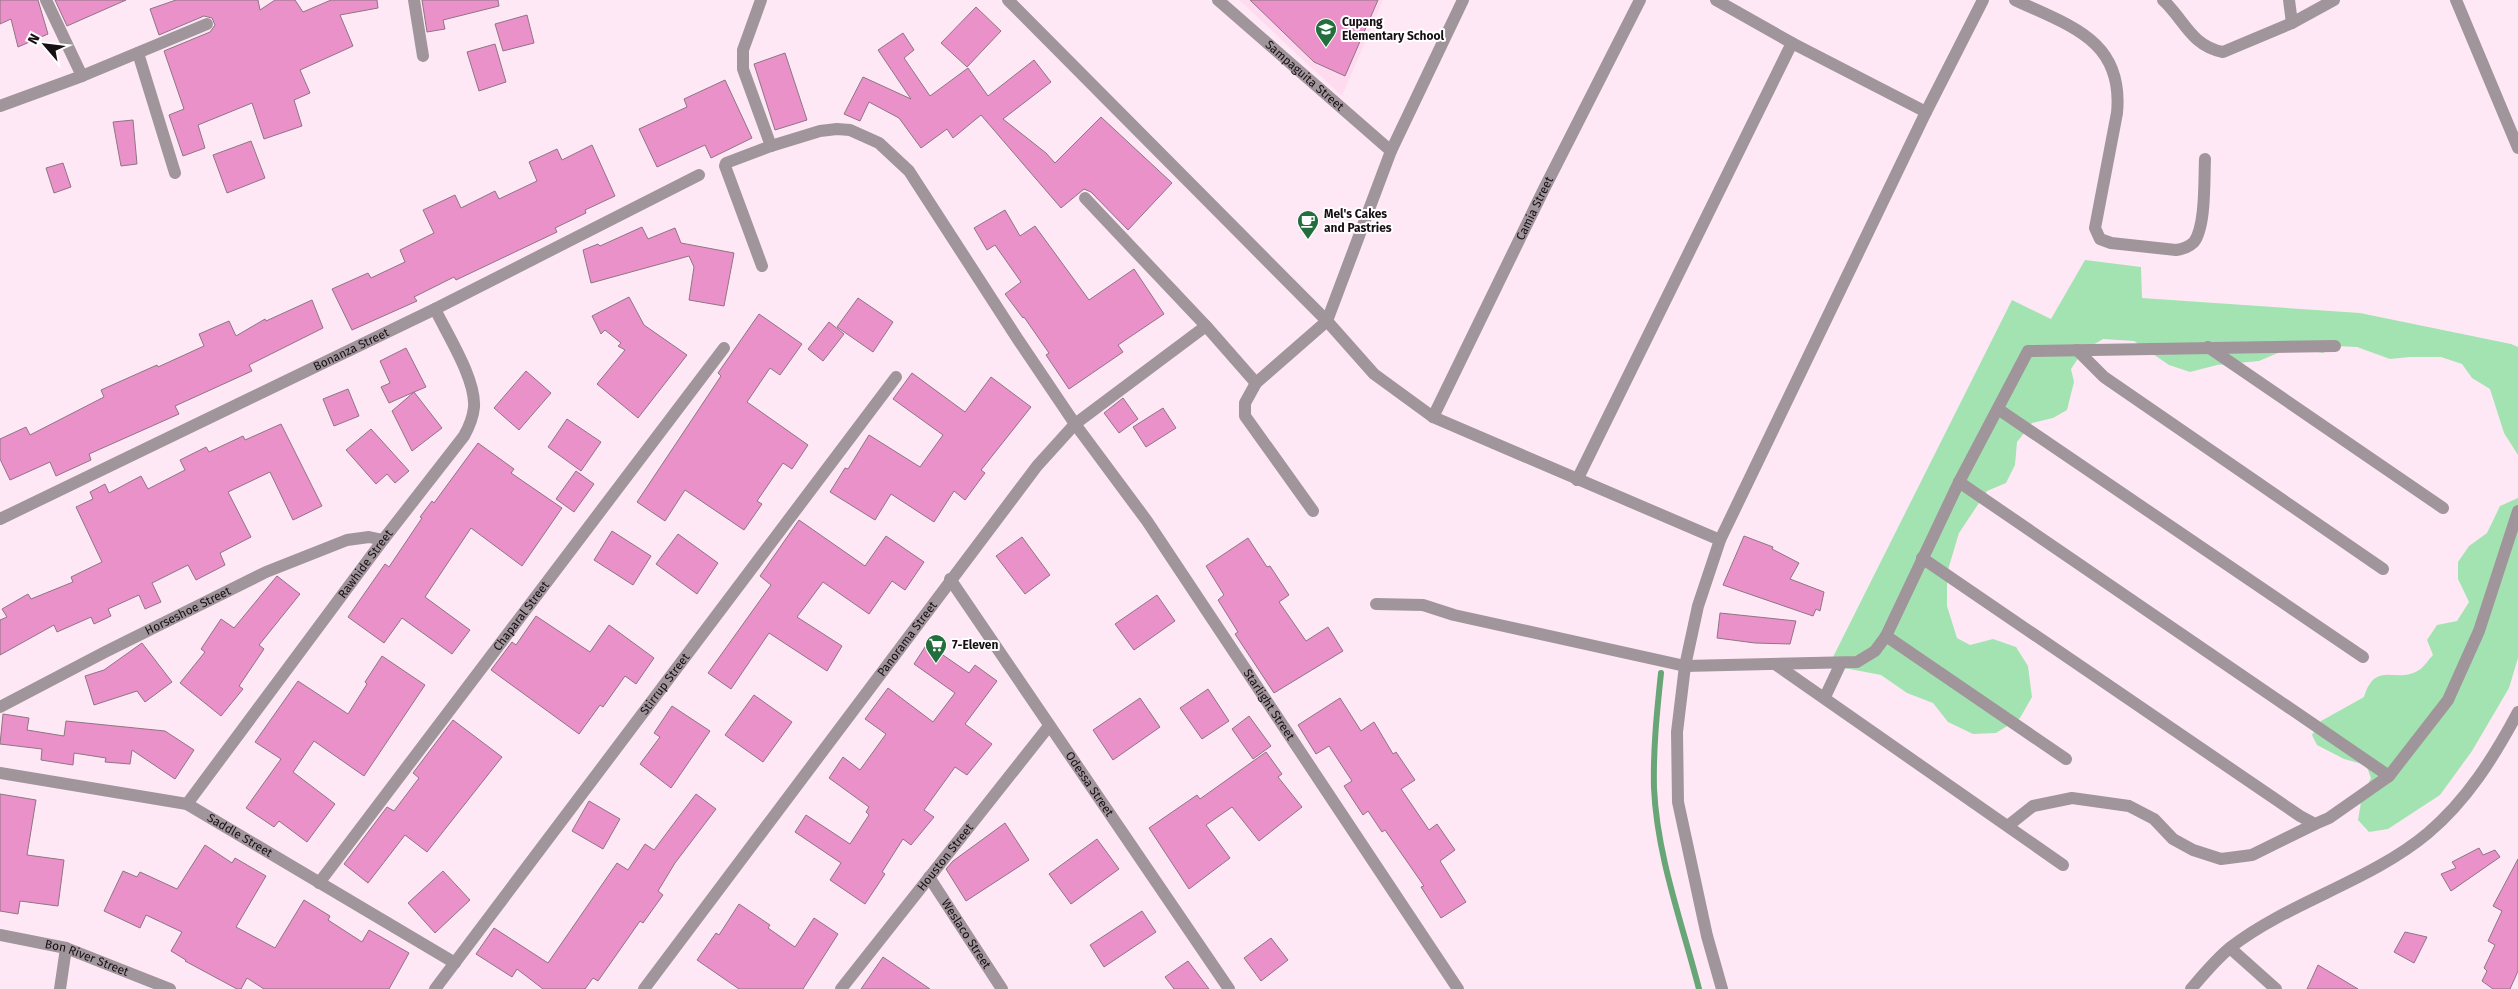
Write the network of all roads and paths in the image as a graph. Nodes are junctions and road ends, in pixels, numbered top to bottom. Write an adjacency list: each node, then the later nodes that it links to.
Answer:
1 (46, 0): 20 (street)
2 (414, 0): 19 (street)
3 (761, 0): 23 (street)
4 (1008, 0): 32 (street)
5 (1218, 0): 25 (street, Sampaguita Street)
6 (1463, 0): 25 (street)
7 (1640, 0): 41 (street, Camia Street)
8 (1716, 0): 17 (street)
9 (1983, 0): 22 (street)
10 (2014, 0): 26 (street)
11 (2163, 0): 15 (street)
12 (2289, 0): 15 (street)
13 (2334, 0): 15 (street)
14 (2456, 0): 24 (street)
15 (2292, 23)
16 (207, 24): 18 (street)
17 (1792, 42): 22 (street); 43 (street)
18 (138, 53): 20 (street); 27 (street)
19 (423, 56)
20 (82, 76): 21 (street)
21 (0, 106)
22 (1926, 112): 50 (street)
23 (770, 146): 30 (street, Starlight Street); 42 (street, Starlight Street)
24 (2518, 148)
25 (1392, 152): 32 (street)
26 (2205, 159)
27 (175, 173)
28 (699, 175): 31 (street, Bonanza Street)
29 (1085, 198): 33 (street)
30 (762, 266)
31 (435, 309): 48 (street, Bonanza Street); 49 (street, Rawhide Street)
32 (1327, 321): 39 (street); 41 (street)
33 (1206, 326): 39 (street); 42 (street, Panorama Street)
34 (2335, 346): 35 (street)
35 (2208, 347): 37 (street); 45 (street)
36 (724, 348): 72 (street, Chaparal Street)
37 (2077, 350): 40 (street); 52 (street)
38 (896, 378): 76 (street, Stirrup Street)
39 (1256, 383): 47 (street)
40 (1998, 408): 44 (street); 56 (street)
41 (1433, 417): 43 (street)
42 (1076, 424): 53 (street, Panorama Street); 84 (street, Starlight Street)
43 (1577, 480): 50 (street)
44 (1959, 482): 51 (street); 66 (street)
45 (2444, 508)
46 (2518, 510): 66 (street)
47 (1313, 511)
48 (0, 519)
49 (383, 540): 61 (street, Horseshoe Street); 67 (street, Rawhide Street)
50 (1720, 540): 59 (street)
51 (1922, 558): 55 (street); 68 (street)
52 (2383, 569)
53 (950, 579): 63 (street, Odessa Street); 80 (street, Panorama Street)
54 (1376, 604): 59 (street)
55 (1886, 636): 57 (street); 64 (street)
56 (2363, 656)
57 (1841, 662): 58 (street); 60 (street)
58 (1775, 664): 59 (street); 60 (street)
59 (1685, 666): 85 (street)
60 (1825, 697): 69 (street)
61 (0, 708)
62 (2518, 712): 75 (street)
63 (1049, 726): 71 (street, Houston Street); 83 (street, Odessa Street)
64 (2066, 758)
65 (0, 773): 67 (street, Saddle Street)
66 (2389, 776): 68 (street)
67 (187, 804): 72 (street, Saddle Street)
68 (2315, 824): 69 (street)
69 (2009, 825): 70 (street)
70 (2064, 865)
71 (929, 878): 81 (street, Houston Street); 82 (street, Weslaco Street)
72 (319, 883): 76 (street, Saddle Street)
73 (0, 936): 74 (street, Bon River Street)
74 (66, 948): 77 (street); 78 (street, Bon River Street)
75 (2230, 948): 86 (street); 87 (street)
76 (455, 963): 79 (street, Stirrup Street)
77 (60, 989)
78 (170, 989)
79 (434, 989)
80 (644, 989)
81 (841, 989)
82 (1002, 989)
83 (1229, 989)
84 (1458, 989)
85 (1722, 989)
86 (2191, 989)
87 (2276, 989)

